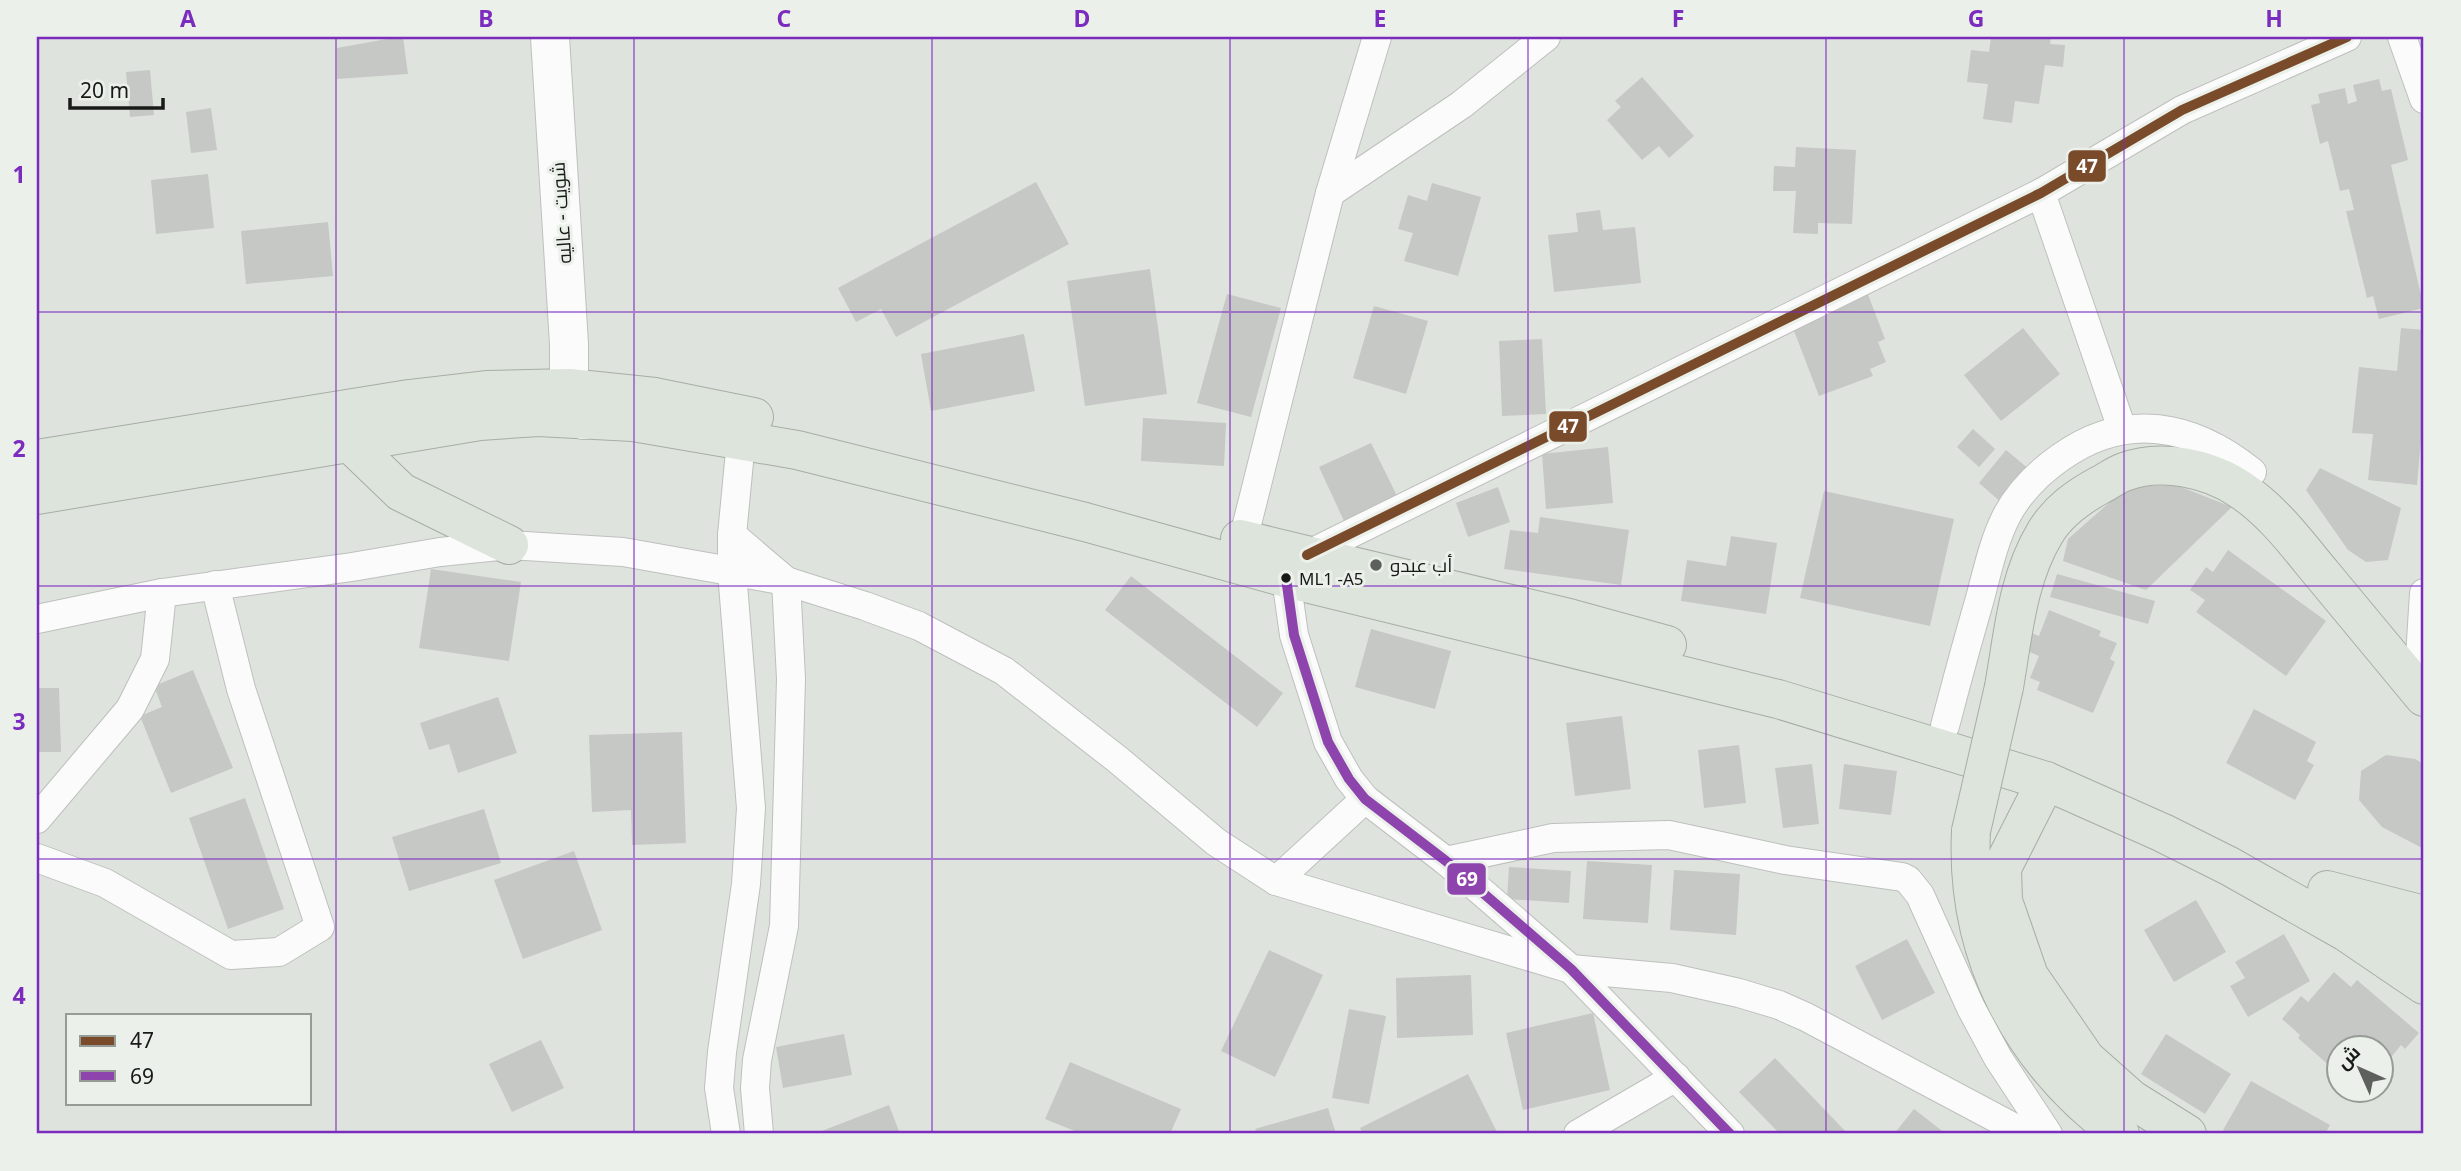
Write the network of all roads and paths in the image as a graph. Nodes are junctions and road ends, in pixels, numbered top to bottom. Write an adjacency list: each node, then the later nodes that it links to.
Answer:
1 (550, 37): 9 (street, شويت - عاليه)
2 (1377, 37): 7 (street)
3 (1546, 37): 7 (street)
4 (2347, 37): 8 (street)
5 (2402, 37): 6 (street)
6 (2424, 99)
7 (1329, 192): 17 (street)
8 (2041, 193): 10 (street); 19 (street)
9 (576, 404): 11 (highway); 12 (highway); 13 (highway); 17 (highway)
10 (2122, 429): 14 (street); 27 (street)
11 (741, 440): 16 (street); 19 (highway)
12 (351, 444): 15 (highway); 18 (highway)
13 (37, 459)
14 (2252, 472)
15 (37, 495)
16 (732, 535): 20 (street); 21 (street)
17 (1243, 540): 19 (highway)
18 (509, 545): 20 (street); 22 (street)
19 (1296, 566): 27 (highway); 28 (highway); 29 (street)
20 (732, 572): 21 (street); 40 (street)
21 (786, 581): 33 (street); 41 (street)
22 (215, 585): 23 (street); 31 (street)
23 (162, 593): 25 (street); 30 (street)
24 (2424, 593): 26 (street)
25 (37, 619)
26 (2421, 693): 46 (highway, bridge)
27 (1945, 726): 34 (highway)
28 (2046, 780): 38 (highway); 47 (highway)
29 (1365, 799): 32 (street); 33 (street)
30 (37, 819)
31 (37, 858)
32 (1447, 861): 37 (street); 45 (street)
33 (1276, 881): 37 (street)
34 (2327, 890): 35 (highway); 36 (highway)
35 (2424, 915)
36 (2424, 951)
37 (1571, 969): 39 (street); 44 (street)
38 (2424, 985)
39 (1676, 1077): 42 (street); 43 (street)
40 (726, 1134)
41 (759, 1134)
42 (1578, 1134)
43 (1730, 1134)
44 (2026, 1134)
45 (2048, 1134)
46 (2120, 1134)
47 (2187, 1134)

